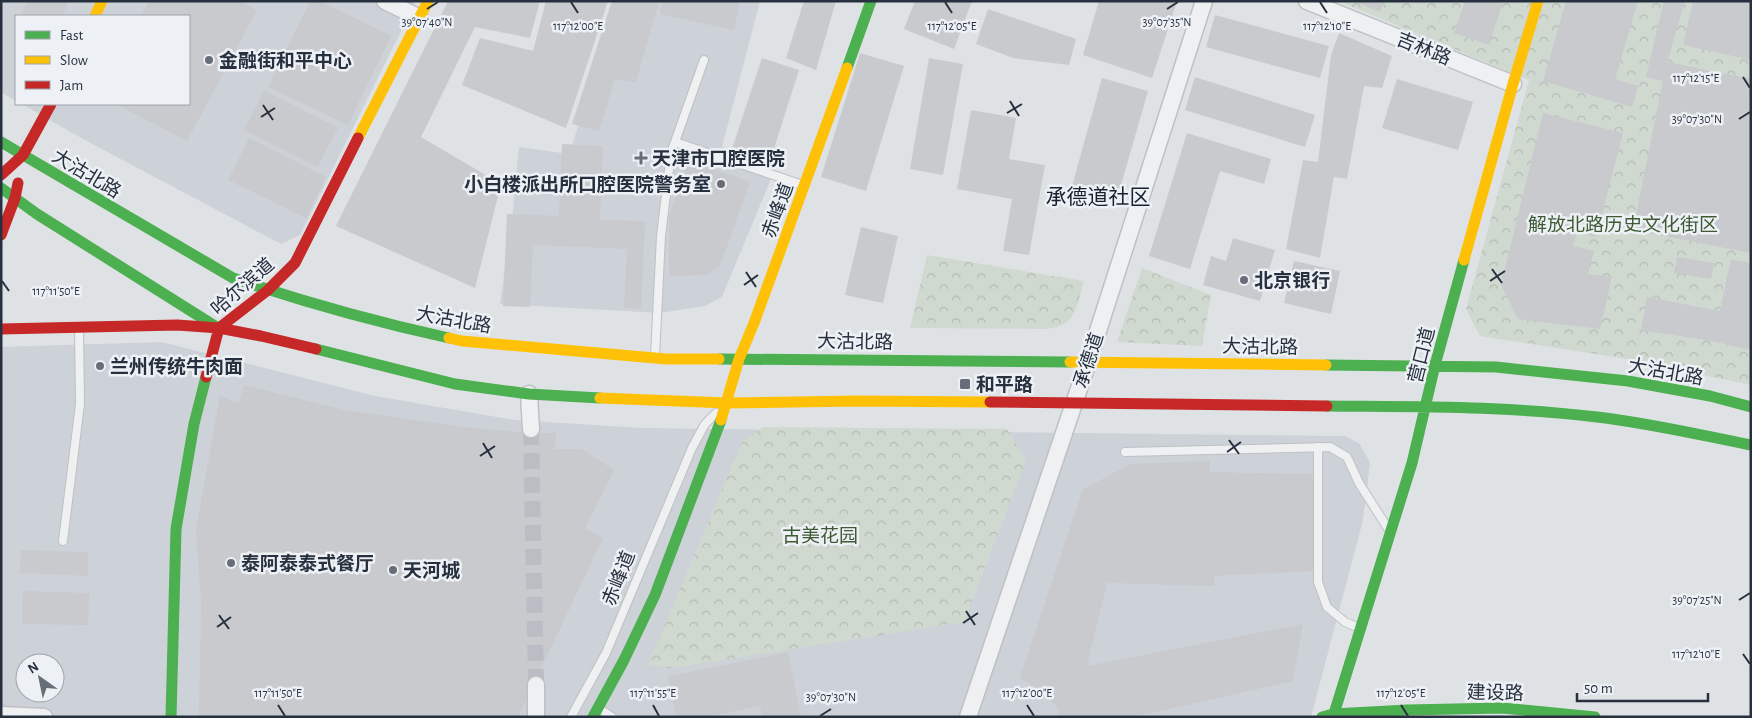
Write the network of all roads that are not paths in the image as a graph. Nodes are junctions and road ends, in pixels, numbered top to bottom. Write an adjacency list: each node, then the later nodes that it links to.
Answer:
1 (102, 1): 9 (main road)
2 (385, 1): 10 (street)
3 (428, 1): 10 (main road, 哈尔滨道)
4 (870, 1): 18 (main road, 赤峰道)
5 (1193, 1): 28 (street, 承德道)
6 (1204, 1): 28 (street, 承德道)
7 (1307, 1): 12 (street, 吉林路)
8 (1538, 1): 12 (main road, 营口道)
9 (95, 15)
10 (420, 18): 22 (main road, 哈尔滨道)
11 (704, 60): 15 (lane)
12 (1513, 84): 29 (main road, 营口道)
13 (50, 105): 16 (main road)
14 (1, 142): 16 (main road, 大沽北路)
15 (675, 142): 18 (lane); 26 (lane)
16 (23, 155): 17 (main road); 20 (main road); 22 (main road, 大沽北路)
17 (1, 175)
18 (805, 186): 27 (main road, 赤峰道)
19 (1, 188): 20 (main road)
20 (16, 198): 21 (main road); 24 (main road)
21 (1, 235)
22 (268, 290): 24 (main road, 哈尔滨道); 26 (main road, 大沽北路)
23 (79, 326): 24 (main road); 25 (main road); 40 (lane)
24 (219, 328): 30 (main road); 48 (main road, 哈尔滨道)
25 (1, 329)
26 (655, 358): 27 (main road, 大沽北路)
27 (739, 359): 28 (main road, 大沽北路); 31 (main road, 赤峰道)
28 (1083, 361): 29 (main road, 大沽北路); 32 (street, 承德道)
29 (1435, 365): 33 (main road, 营口道); 34 (main road, 大沽北路)
30 (529, 394): 31 (main road); 35 (street)
31 (727, 403): 32 (main road); 43 (main road, 赤峰道); 50 (lane, 赤峰道)
32 (1069, 403): 33 (main road); 52 (street, 承德道); 53 (street, 承德道)
33 (1426, 407): 36 (main road); 39 (main road, 营口道)
34 (1751, 407)
35 (531, 430)
36 (1751, 445)
37 (1318, 447): 38 (lane); 39 (lane); 41 (lane)
38 (1125, 452)
39 (1390, 533): 41 (main road, 营口道)
40 (62, 541)
41 (1360, 629): 46 (main road, 营口道)
42 (536, 685): 49 (street)
43 (595, 712): 51 (lane)
44 (1491, 712): 46 (main road, 建设路); 54 (main road, 建设路)
45 (1, 716): 47 (street)
46 (1329, 716)
47 (44, 717)
48 (171, 717)
49 (536, 717)
50 (571, 717)
51 (612, 717)
52 (960, 717)
53 (968, 717)
54 (1595, 717)

